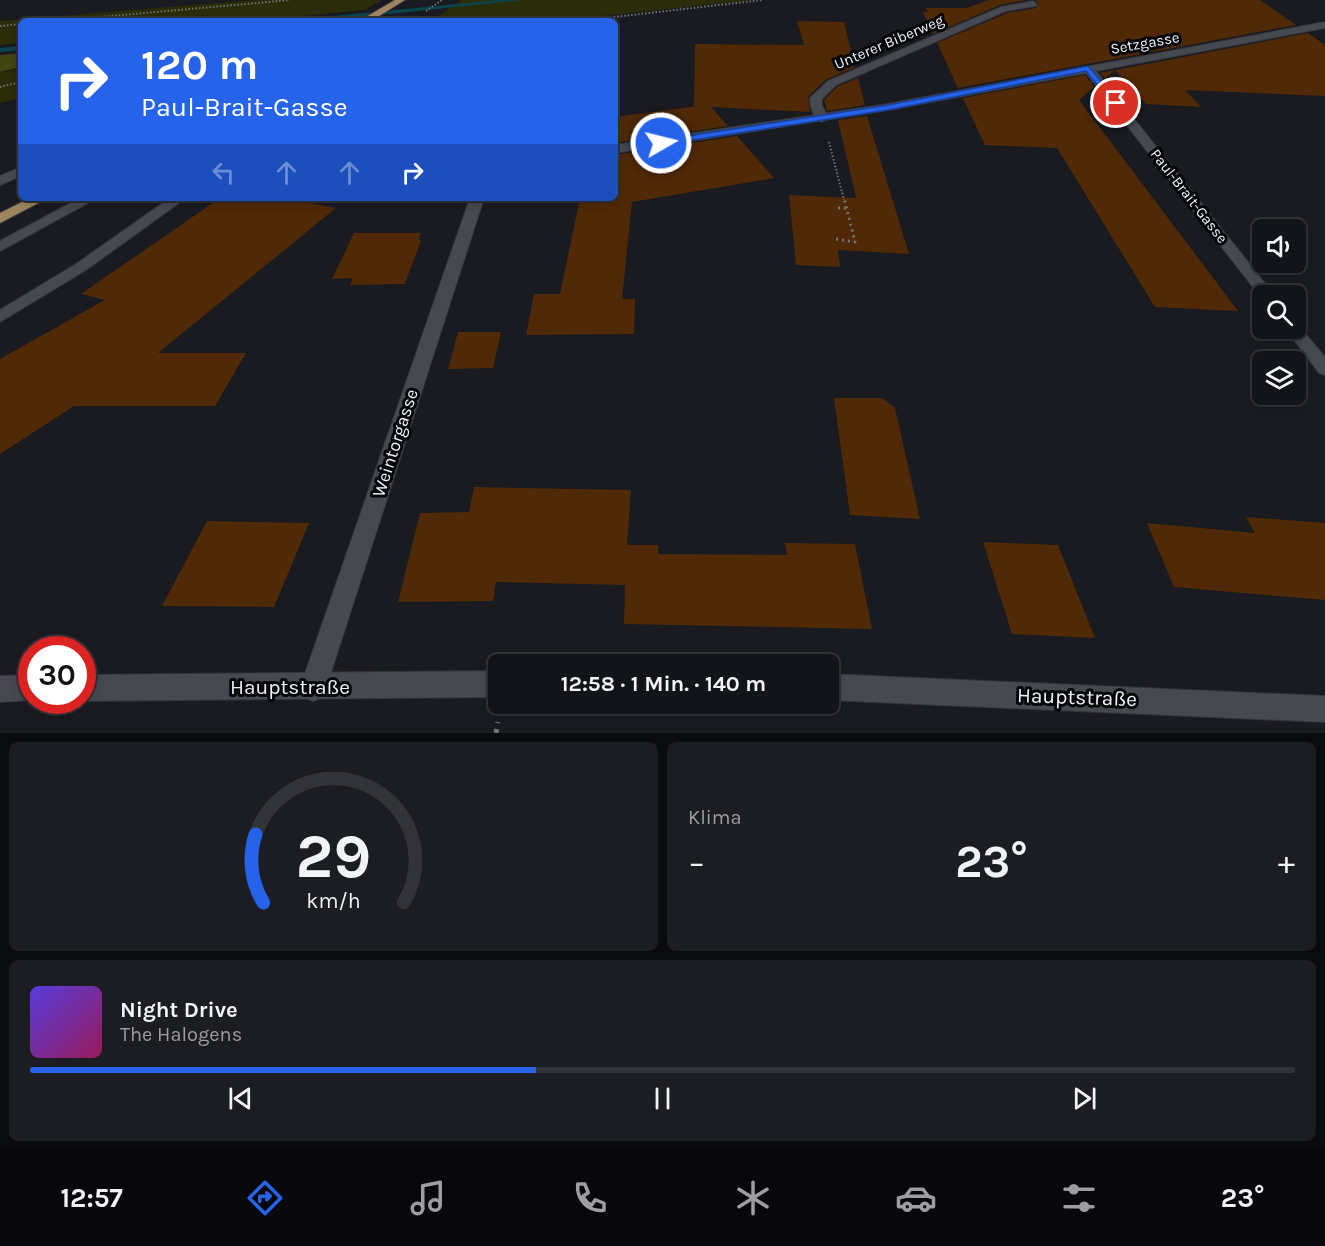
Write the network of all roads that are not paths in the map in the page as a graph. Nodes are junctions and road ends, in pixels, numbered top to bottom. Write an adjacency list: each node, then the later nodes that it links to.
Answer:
1 (400, 0): 3 (main road)
2 (1033, 4): 6 (street, Unterer Biberweg)
3 (369, 18)
4 (1325, 25): 5 (street, Setzgasse)
5 (1088, 68): 6 (street, Setzgasse); 16 (street, Paul-Brait-Gasse)
6 (822, 118): 7 (street, Setzgasse)
7 (618, 149)
8 (18, 172): 9 (street)
9 (0, 181)
10 (35, 201): 14 (main road)
11 (84, 201): 15 (street)
12 (174, 201): 17 (street)
13 (476, 201): 25 (street, Weintorgasse)
14 (0, 219)
15 (0, 247)
16 (1258, 285)
17 (0, 317)
18 (1302, 339): 19 (street)
19 (1325, 369)
20 (488, 684): 25 (street, Hauptstraße)
21 (839, 687): 26 (street, Hauptstraße)
22 (0, 688): 23 (street)
23 (18, 688)
24 (96, 688): 25 (street, Hauptstraße)
25 (313, 688)
26 (1325, 710)

